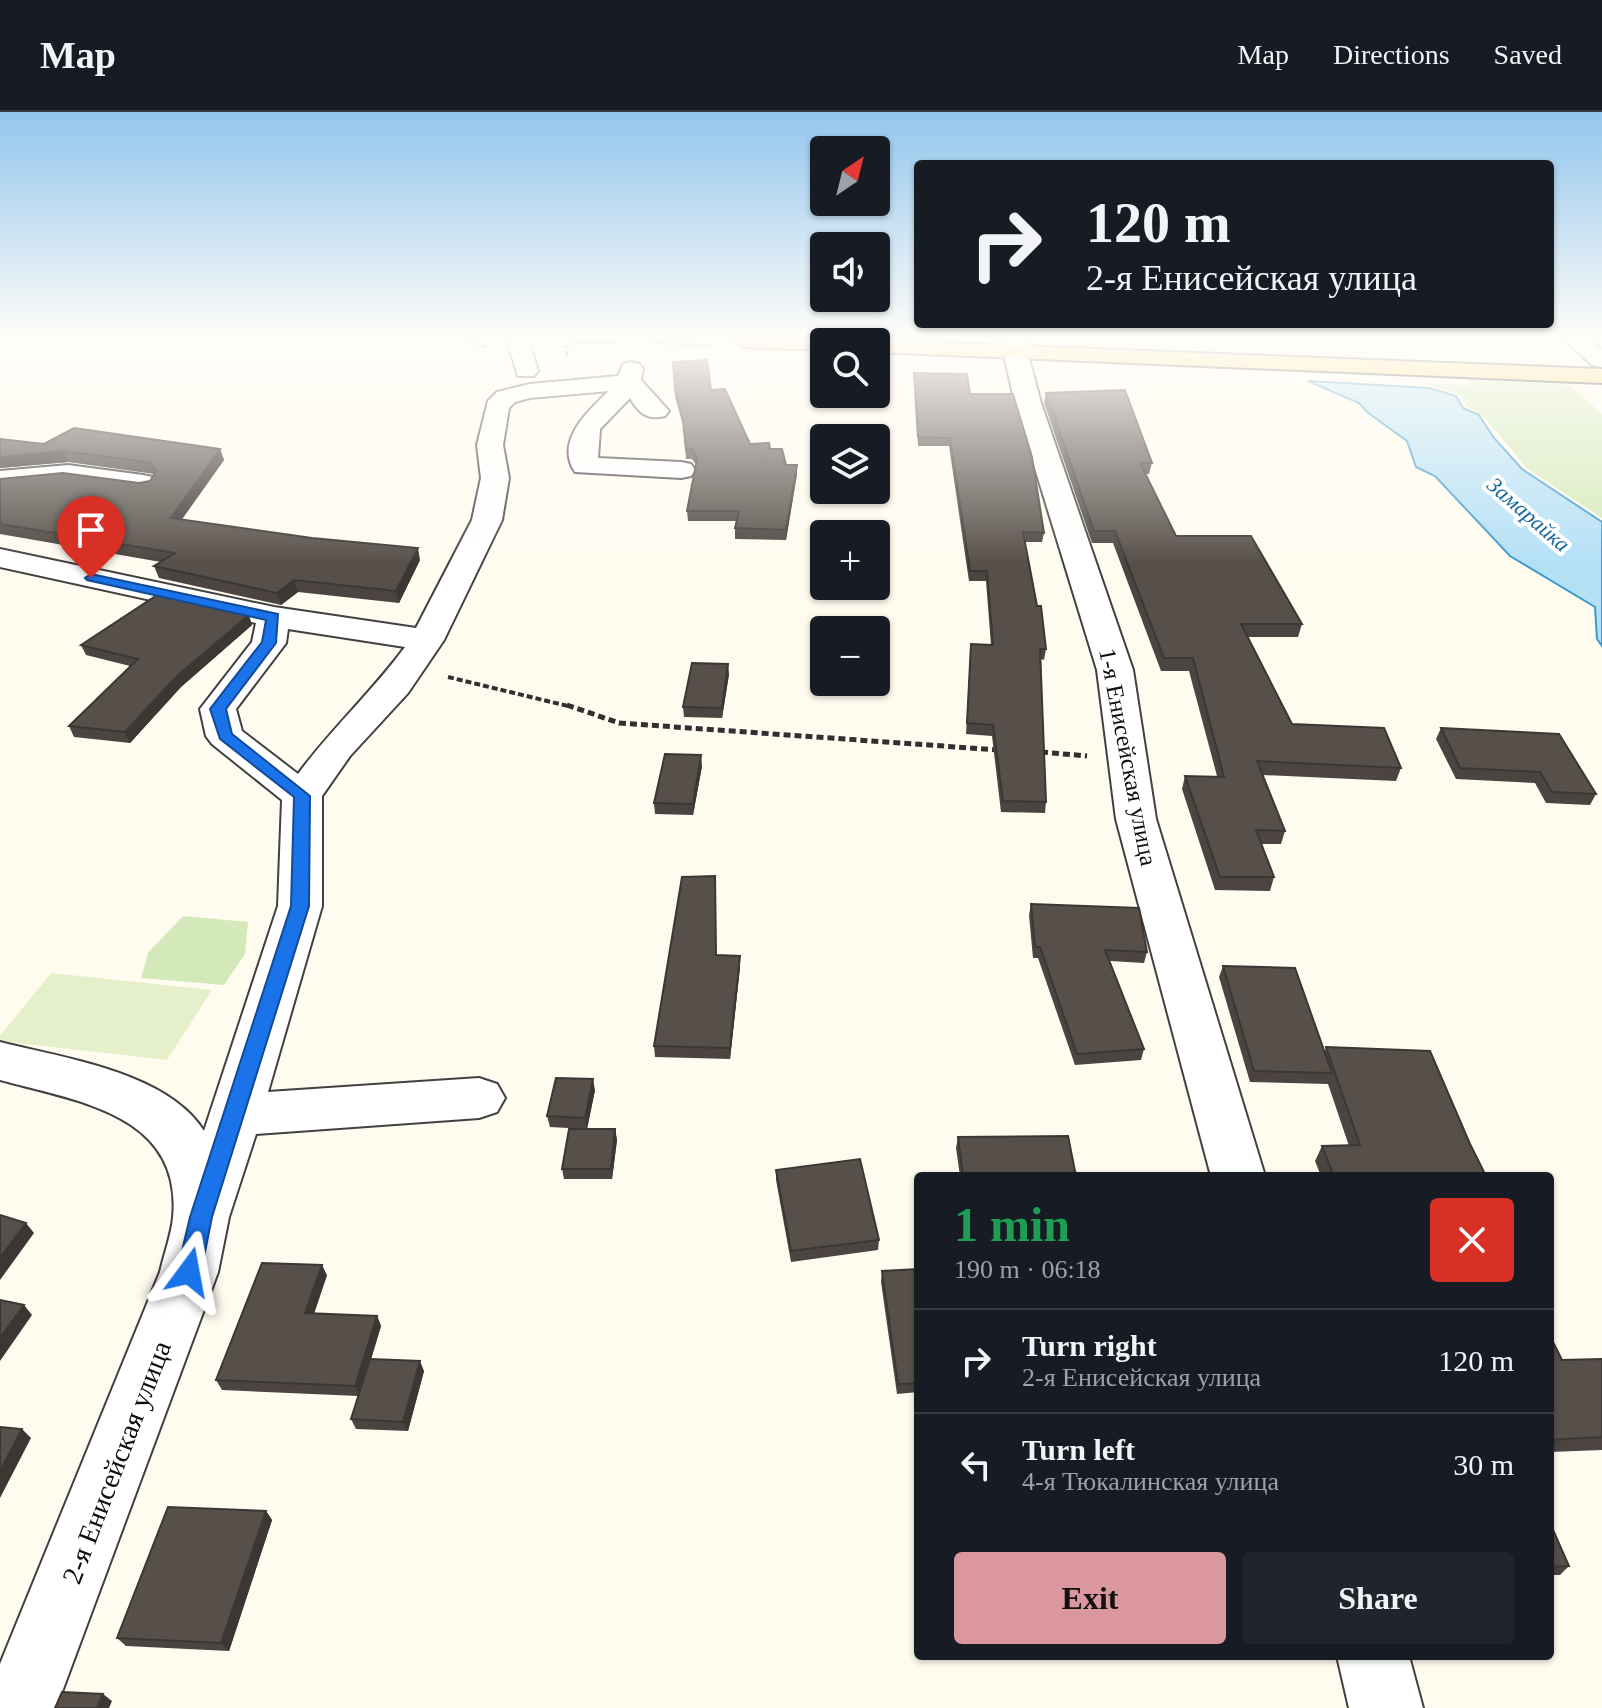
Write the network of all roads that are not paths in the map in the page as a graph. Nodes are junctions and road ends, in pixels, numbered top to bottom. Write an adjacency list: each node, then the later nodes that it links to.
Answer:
1 (495, 414): 9 (street)
2 (599, 414): 4 (street)
3 (1032, 414): 14 (street, 1-я Енисейская улица)
4 (681, 470)
5 (0, 479): 6 (street)
6 (143, 483)
7 (0, 558): 8 (street)
8 (274, 617): 9 (street); 10 (street)
9 (420, 650): 10 (street)
10 (302, 796): 13 (street, 2-я Енисейская улица)
11 (0, 1061): 15 (street)
12 (479, 1098): 13 (street)
13 (236, 1115): 15 (street, 2-я Енисейская улица)
14 (1237, 1172)
15 (201, 1217): 17 (street, 2-я Енисейская улица)
16 (1374, 1660): 18 (street)
17 (19, 1708)
18 (1386, 1708)

